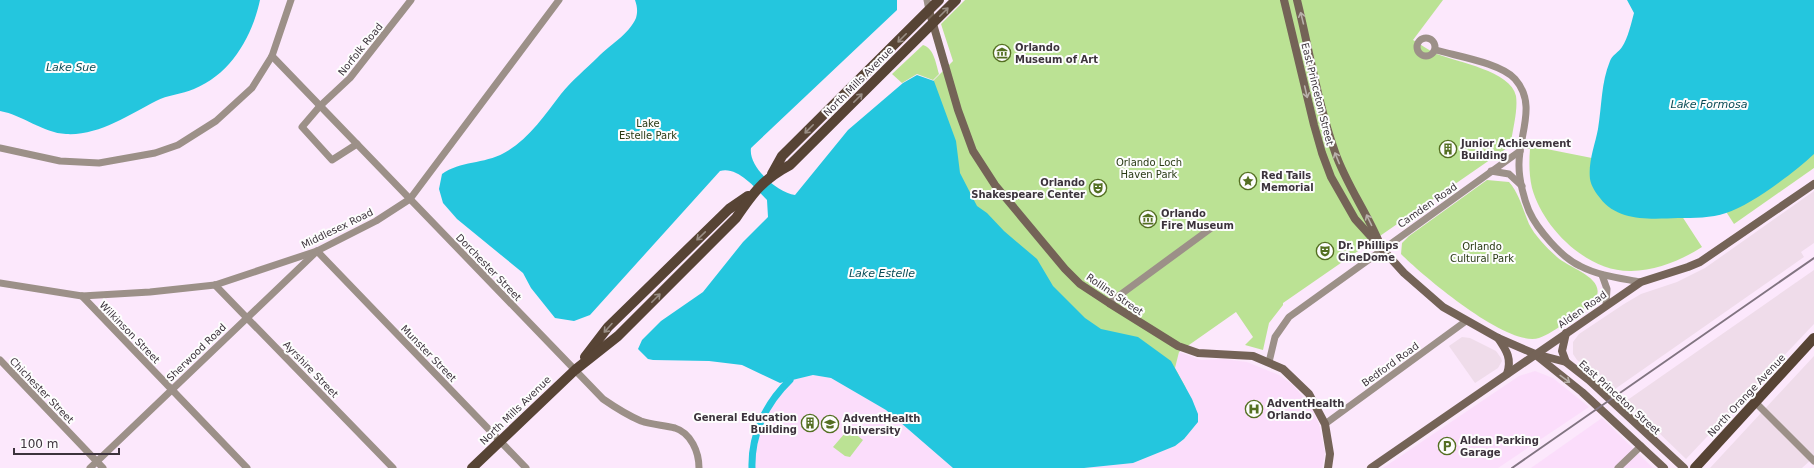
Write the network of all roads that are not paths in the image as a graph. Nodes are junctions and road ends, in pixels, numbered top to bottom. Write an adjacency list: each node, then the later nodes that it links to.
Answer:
1 (291, 0): 12 (street)
2 (411, 0): 16 (street, Norfolk Road)
3 (559, 0): 24 (street, Middlesex Road)
4 (939, 0): 8 (main road, North Mills Avenue)
5 (956, 0): 9 (main road, North Mills Avenue, one-way to 5)
6 (1284, 0): 13 (street, East Princeton Street)
7 (1297, 0): 11 (street, East Princeton Street, one-way to 7)
8 (928, 5): 9 (street, Rollins Street); 21 (main road, North Mills Avenue, one-way to 21)
9 (933, 24): 21 (main road, North Mills Avenue, one-way to 9); 33 (street, Rollins Street)
10 (1436, 50): 19 (street)
11 (1310, 54): 13 (street); 14 (street, East Princeton Street)
12 (272, 56): 16 (street, Dorchester Street); 18 (street)
13 (1298, 57): 15 (street, East Princeton Street)
14 (1313, 67): 15 (street); 26 (street, East Princeton Street, one-way to 14)
15 (1301, 70): 26 (street, East Princeton Street, one-way to 26)
16 (320, 106): 17 (street, Dorchester Street); 17 (street, Norfolk Road)
17 (358, 144): 24 (street, Dorchester Street)
18 (0, 148)
19 (1520, 151): 20 (street, Camden Road); 23 (street)
20 (1491, 171): 23 (street); 26 (street, Camden Road)
21 (772, 174): 44 (main road, North Mills Avenue)
22 (1814, 184): 29 (street, Alden Road)
23 (1522, 187): 28 (street)
24 (410, 198): 27 (street, Middlesex Road); 44 (street, Dorchester Street)
25 (1214, 226): 33 (street)
26 (1382, 248): 36 (street, East Princeton Street); 42 (street, Camden Road)
27 (317, 251): 31 (street, Middlesex Road); 35 (street, Sherwood Road); 49 (street, Munster Street)
28 (1602, 275): 29 (street); 34 (street)
29 (1641, 282): 34 (street, Alden Road)
30 (0, 283): 32 (street, Middlesex Road)
31 (215, 285): 32 (street, Middlesex Road); 35 (street, Ayrshire Street)
32 (82, 296): 46 (street, Wilkinson Street)
33 (1109, 303): 42 (street, Rollins Street)
34 (1606, 304): 37 (street, Alden Road)
35 (247, 317): 46 (street, Sherwood Road); 56 (street, Ayrshire Street)
36 (1466, 321): 38 (street, East Princeton Street); 48 (street, Bedford Road)
37 (1566, 333): 40 (street, Alden Road); 43 (street)
38 (1498, 338): 40 (street, East Princeton Street); 45 (street)
39 (1814, 338): 47 (main road, North Orange Avenue)
40 (1535, 354): 43 (street, East Princeton Street); 45 (street, Alden Road); 50 (street, East Princeton Street, one-way to 50)
41 (0, 360): 51 (street, Chichester Street)
42 (1270, 362): 48 (street, Rollins Street)
43 (1566, 362): 64 (street, East Princeton Street)
44 (575, 370): 49 (main road, North Mills Avenue); 59 (street, Dorchester Street)
45 (1507, 374): 61 (street, Alden Road)
46 (172, 389): 51 (street, Sherwood Road); 55 (street, Wilkinson Street)
47 (1755, 402): 52 (street); 65 (main road, North Orange Avenue)
48 (1325, 424): 60 (street, Rollins Street)
49 (500, 441): 57 (main road, North Mills Avenue); 58 (street, Munster Street)
50 (1641, 446): 62 (street); 63 (street, East Princeton Street)
51 (97, 461): 53 (street, Sherwood Road); 54 (street, Chichester Street)
52 (1814, 461)
53 (90, 468)
54 (103, 468)
55 (247, 468)
56 (393, 468)
57 (472, 468)
58 (526, 468)
59 (699, 468)
60 (1328, 468)
61 (1371, 468)
62 (1618, 468)
63 (1664, 468)
64 (1684, 468)
65 (1695, 468)

